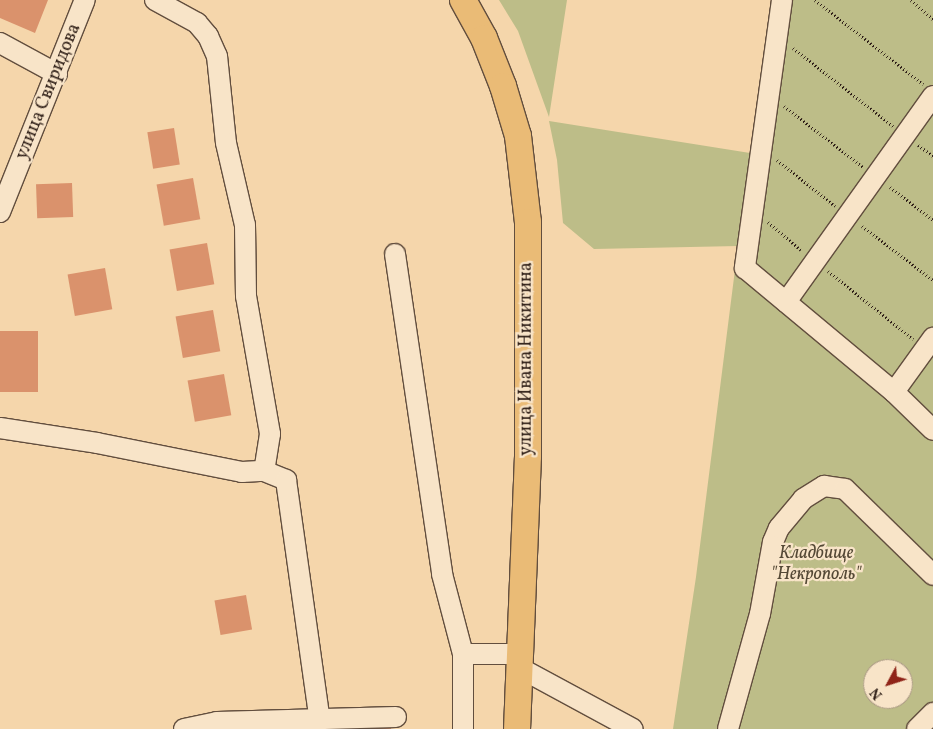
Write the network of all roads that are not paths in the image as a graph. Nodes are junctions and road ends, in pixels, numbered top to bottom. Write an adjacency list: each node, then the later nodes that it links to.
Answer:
1 (85, 0): 6 (street, улица Свиридова)
2 (155, 0): 15 (street)
3 (463, 0): 18 (main road, улица Ивана Никитина)
4 (782, 0): 10 (street)
5 (0, 43): 6 (street)
6 (57, 74): 8 (street, улица Свиридова)
7 (929, 91): 10 (street)
8 (0, 212)
9 (395, 254): 17 (street)
10 (786, 302): 12 (street)
11 (929, 344): 12 (street)
12 (894, 392): 14 (street)
13 (0, 428): 15 (street)
14 (933, 430)
15 (264, 471): 21 (street)
16 (933, 575): 26 (street)
17 (463, 654): 18 (street); 23 (street)
18 (520, 661): 24 (main road, улица Ивана Никитина); 25 (street)
19 (933, 713): 27 (street)
20 (396, 717): 21 (street)
21 (320, 721): 22 (street)
22 (184, 729)
23 (463, 729)
24 (518, 729)
25 (633, 729)
26 (728, 729)
27 (917, 729)

